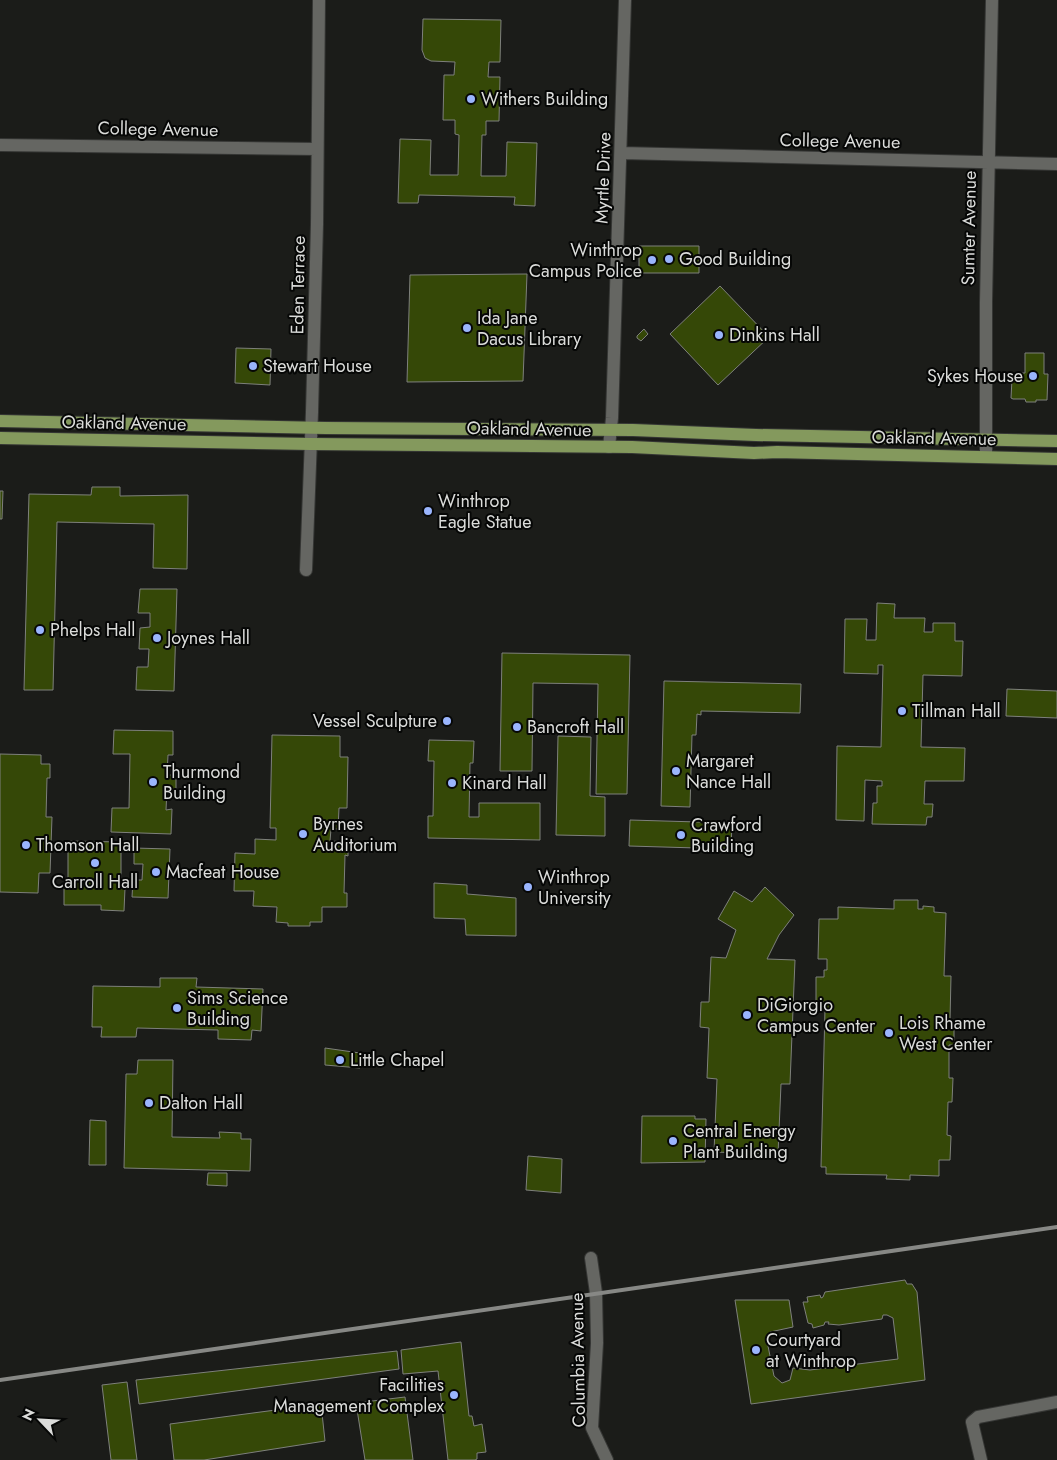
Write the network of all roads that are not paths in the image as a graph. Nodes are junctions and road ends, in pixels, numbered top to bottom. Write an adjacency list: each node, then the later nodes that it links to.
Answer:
1 (319, 0): 5 (street, Eden Terrace)
2 (626, 0): 6 (street, Myrtle Drive)
3 (992, 0): 7 (street, Sumter Avenue)
4 (0, 145): 5 (street, College Avenue)
5 (317, 149): 10 (street, Eden Terrace)
6 (622, 153): 7 (street, College Avenue); 11 (street, Myrtle Drive)
7 (988, 162): 8 (street, College Avenue); 13 (street, Sumter Avenue)
8 (1057, 164)
9 (0, 421): 10 (main road, Oakland Avenue)
10 (312, 427): 11 (main road, Oakland Avenue); 15 (street, Eden Terrace)
11 (611, 431): 13 (main road, Oakland Avenue); 16 (street, Myrtle Drive)
12 (0, 438): 15 (main road, Oakland Avenue)
13 (987, 439): 14 (main road, Oakland Avenue); 17 (street, Sumter Avenue)
14 (1053, 441): 18 (main road)
15 (311, 444): 16 (main road, Oakland Avenue); 19 (street, Eden Terrace)
16 (609, 447): 17 (main road, Oakland Avenue)
17 (986, 457): 18 (main road, Oakland Avenue)
18 (1052, 459)
19 (306, 570)
20 (591, 1258): 22 (street, Columbia Avenue)
21 (1057, 1402): 23 (street)
22 (607, 1460)
23 (981, 1460)

